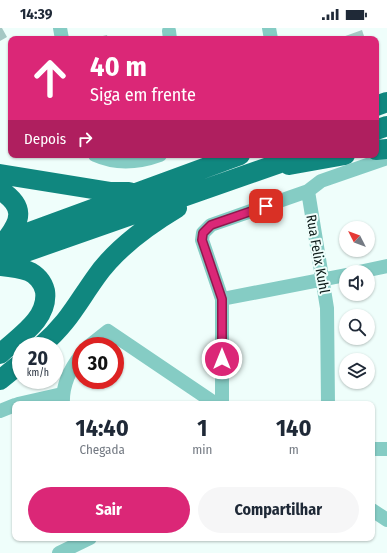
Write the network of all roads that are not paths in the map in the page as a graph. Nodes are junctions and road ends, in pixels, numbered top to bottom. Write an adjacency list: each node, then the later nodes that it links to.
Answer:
1 (102, 158): 2 (street)
2 (150, 158)
3 (232, 158): 12 (highway)
4 (294, 158): 7 (highway)
5 (327, 158): 7 (highway)
6 (387, 158): 11 (street)
7 (263, 169): 9 (highway)
8 (0, 174): 12 (highway)
9 (214, 186): 14 (highway); 21 (highway)
10 (0, 190): 13 (highway)
11 (308, 191): 19 (street, Rua Felix Kuhl); 20 (street)
12 (139, 192): 13 (highway)
13 (3, 242)
14 (0, 261)
15 (0, 266): 25 (highway)
16 (387, 266): 17 (street)
17 (375, 269)
18 (339, 276): 19 (street)
19 (323, 279): 20 (street); 33 (street, Rua Felix Kuhl)
20 (222, 299): 32 (street)
21 (52, 337)
22 (100, 337): 23 (street)
23 (117, 337)
24 (124, 342): 31 (street)
25 (0, 354)
26 (72, 368): 29 (street)
27 (12, 370): 28 (highway)
28 (0, 380)
29 (63, 399): 30 (street)
30 (45, 401)
31 (212, 401)
32 (222, 401)
33 (328, 401)
34 (12, 406): 35 (street)
35 (0, 411)
36 (375, 449): 37 (street)
37 (387, 449)
38 (375, 512): 39 (street)
39 (387, 520)
40 (80, 541): 41 (street)
41 (59, 553)

